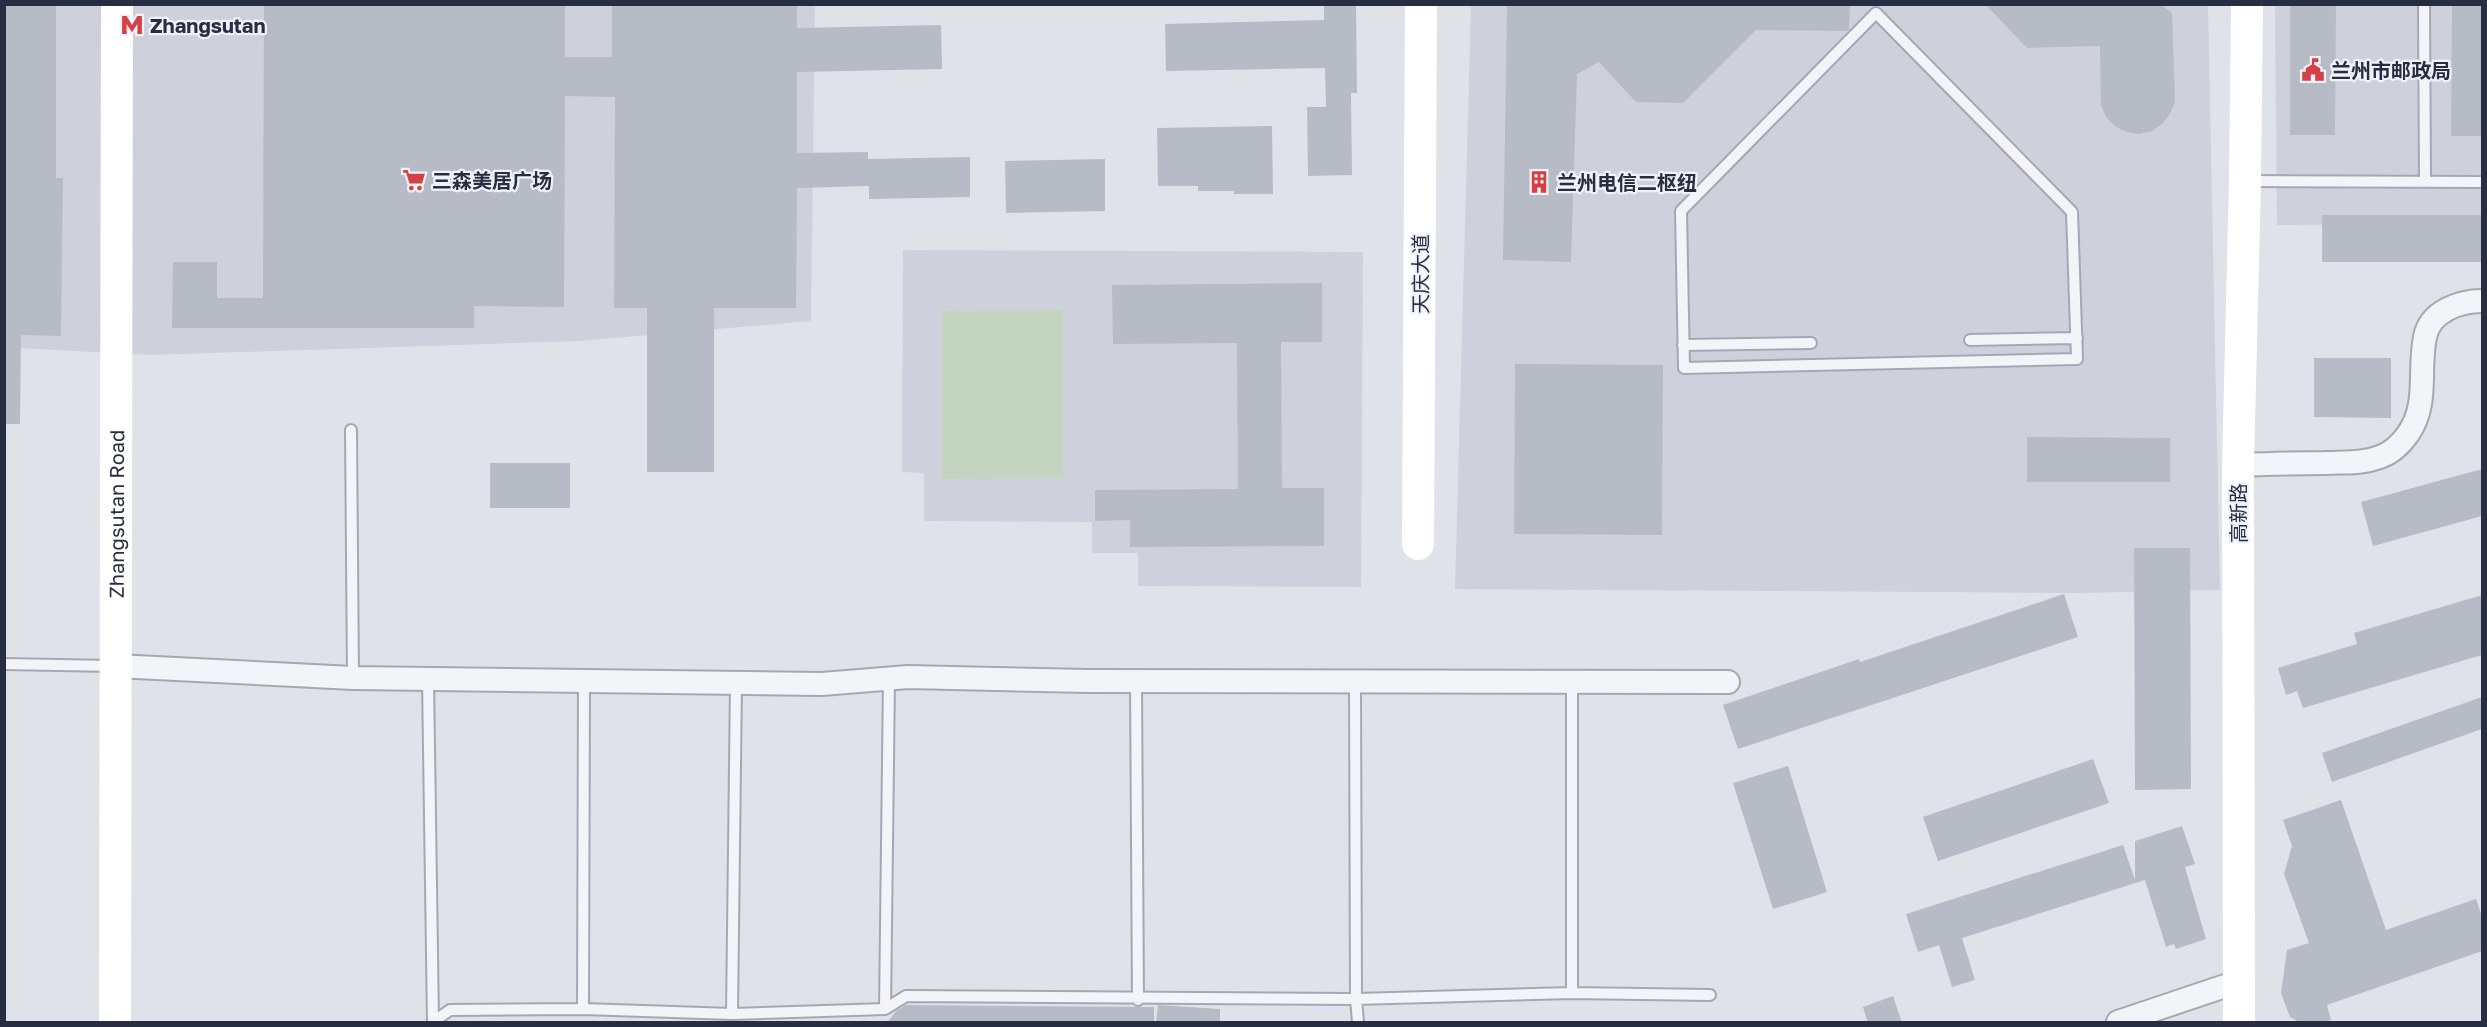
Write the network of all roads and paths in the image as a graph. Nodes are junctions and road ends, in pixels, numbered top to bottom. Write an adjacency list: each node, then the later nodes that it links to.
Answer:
1 (117, 4): 18 (street, Zhangsutan Road)
2 (1422, 4): 16 (street, 天庆大道)
3 (2247, 4): 6 (street, 高新路)
4 (2424, 4): 7 (lane)
5 (1876, 9): 10 (lane); 13 (lane)
6 (2245, 180): 7 (lane); 15 (street, 高新路)
7 (2425, 182): 8 (lane)
8 (2482, 182)
9 (2482, 301): 15 (street)
10 (2077, 338): 11 (lane); 13 (lane)
11 (1970, 340)
12 (1811, 343): 13 (lane)
13 (1683, 345)
14 (351, 429): 19 (lane)
15 (2238, 465): 28 (street, 高新路)
16 (1418, 544)
17 (4, 664): 18 (lane)
18 (116, 666): 19 (street); 37 (street, Zhangsutan Road)
19 (354, 678): 20 (street)
20 (428, 679): 22 (street); 36 (lane)
21 (888, 679): 23 (street); 27 (street); 34 (lane)
22 (584, 681): 27 (street); 33 (lane)
23 (1136, 681): 24 (street); 32 (lane)
24 (1355, 681): 25 (street); 31 (lane)
25 (1572, 682): 26 (street); 29 (lane)
26 (1728, 682)
27 (736, 683): 35 (lane)
28 (2240, 981): 39 (street); 40 (street, 高新路)
29 (1572, 993): 30 (lane); 31 (lane)
30 (1710, 995)
31 (1356, 999): 32 (lane); 38 (lane)
32 (1138, 1000): 34 (lane)
33 (583, 1009): 35 (lane); 36 (lane)
34 (885, 1009): 35 (lane)
35 (732, 1014)
36 (433, 1022)
37 (115, 1023)
38 (1358, 1023)
39 (2118, 1023)
40 (2239, 1023)

